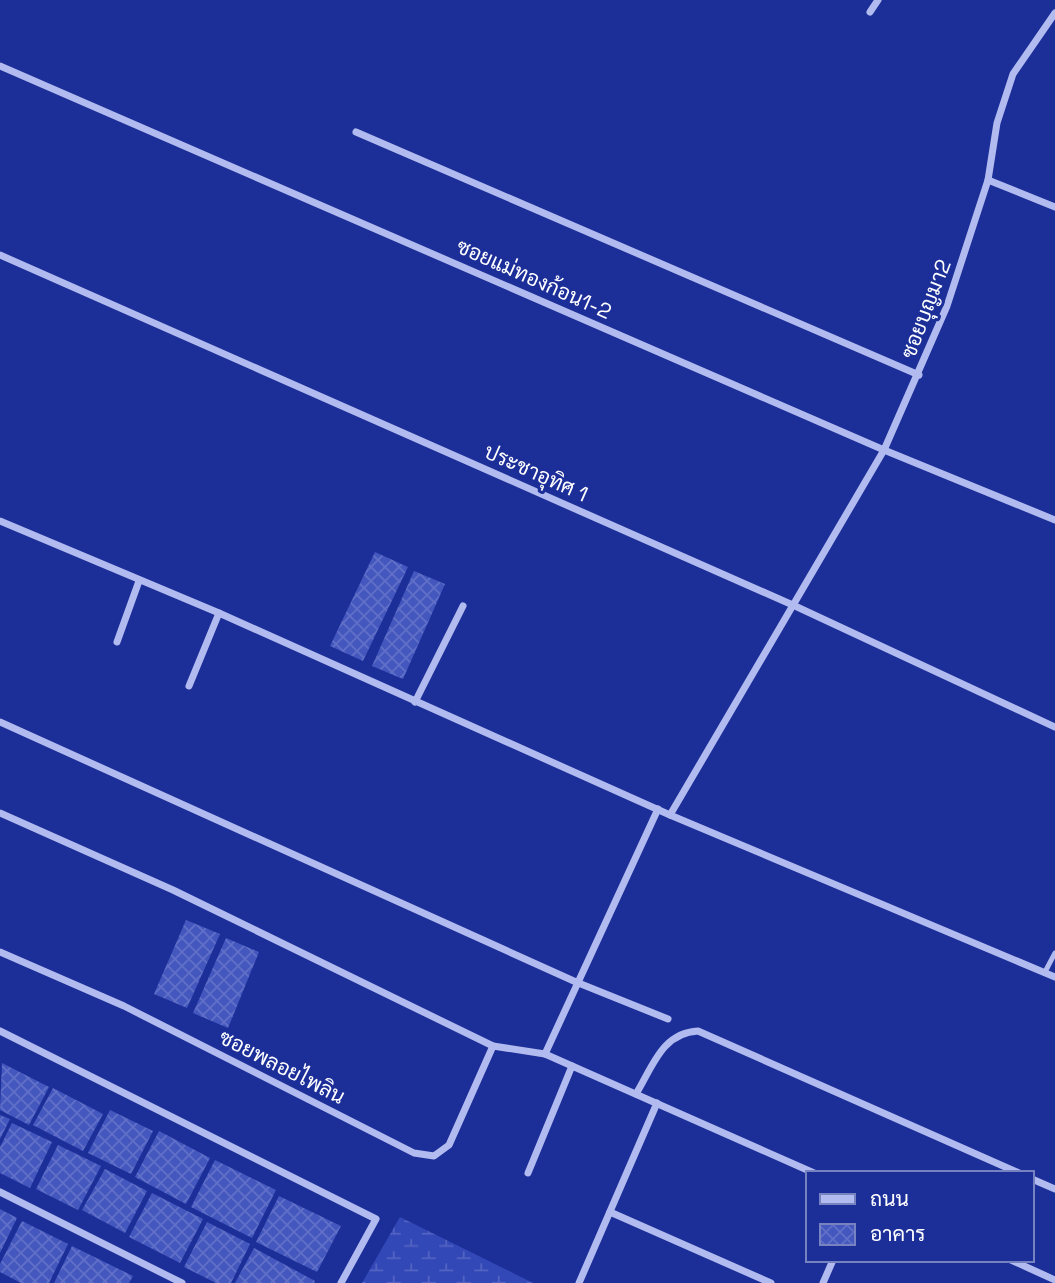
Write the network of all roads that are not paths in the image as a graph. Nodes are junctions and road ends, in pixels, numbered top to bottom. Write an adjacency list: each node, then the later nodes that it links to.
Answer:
1 (878, 0): 2 (street)
2 (870, 12)
3 (1055, 13): 6 (street, ซอยบุญมา2)
4 (0, 66): 10 (street, ซอยแม่ทองก้อน1-2)
5 (356, 132): 9 (street)
6 (988, 180): 7 (street); 9 (street, ซอยบุญมา2)
7 (1055, 207)
8 (0, 255): 15 (street, ประชาอุทิศ 1)
9 (919, 375): 10 (street, ซอยบุญมา2)
10 (884, 450): 11 (street, ซอยแม่ทองก้อน1-2); 15 (street, ซอยบุญมา2)
11 (1055, 520)
12 (0, 521): 13 (street)
13 (139, 581): 16 (street); 17 (street)
14 (463, 606): 19 (street)
15 (795, 606): 21 (street, ประชาอุทิศ 1); 24 (street, ซอยบุญมา2)
16 (219, 612): 18 (street); 19 (street)
17 (117, 642)
18 (189, 686)
19 (415, 702): 22 (street)
20 (0, 722): 29 (street)
21 (1055, 727)
22 (658, 809): 24 (street); 29 (street)
23 (0, 813): 32 (street)
24 (670, 815): 27 (street)
25 (0, 952): 32 (street, ซอยพลอยไพลิน)
26 (1055, 953): 27 (lane)
27 (1045, 972): 28 (street)
28 (1055, 977)
29 (576, 982): 30 (street); 33 (street)
30 (667, 1019)
31 (0, 1031): 48 (street)
32 (493, 1046): 33 (street)
33 (545, 1054): 34 (street)
34 (572, 1066): 35 (street); 39 (street)
35 (636, 1094): 36 (street); 38 (street)
36 (657, 1103): 37 (street); 43 (street)
37 (810, 1171)
38 (1014, 1171)
39 (528, 1173)
40 (1034, 1180): 41 (street)
41 (1055, 1189)
42 (0, 1192): 47 (street)
43 (610, 1212): 49 (street); 50 (street)
44 (832, 1262): 51 (street)
45 (1015, 1262): 46 (street)
46 (1055, 1280)
47 (182, 1283)
48 (341, 1283)
49 (579, 1283)
50 (771, 1283)
51 (823, 1283)

